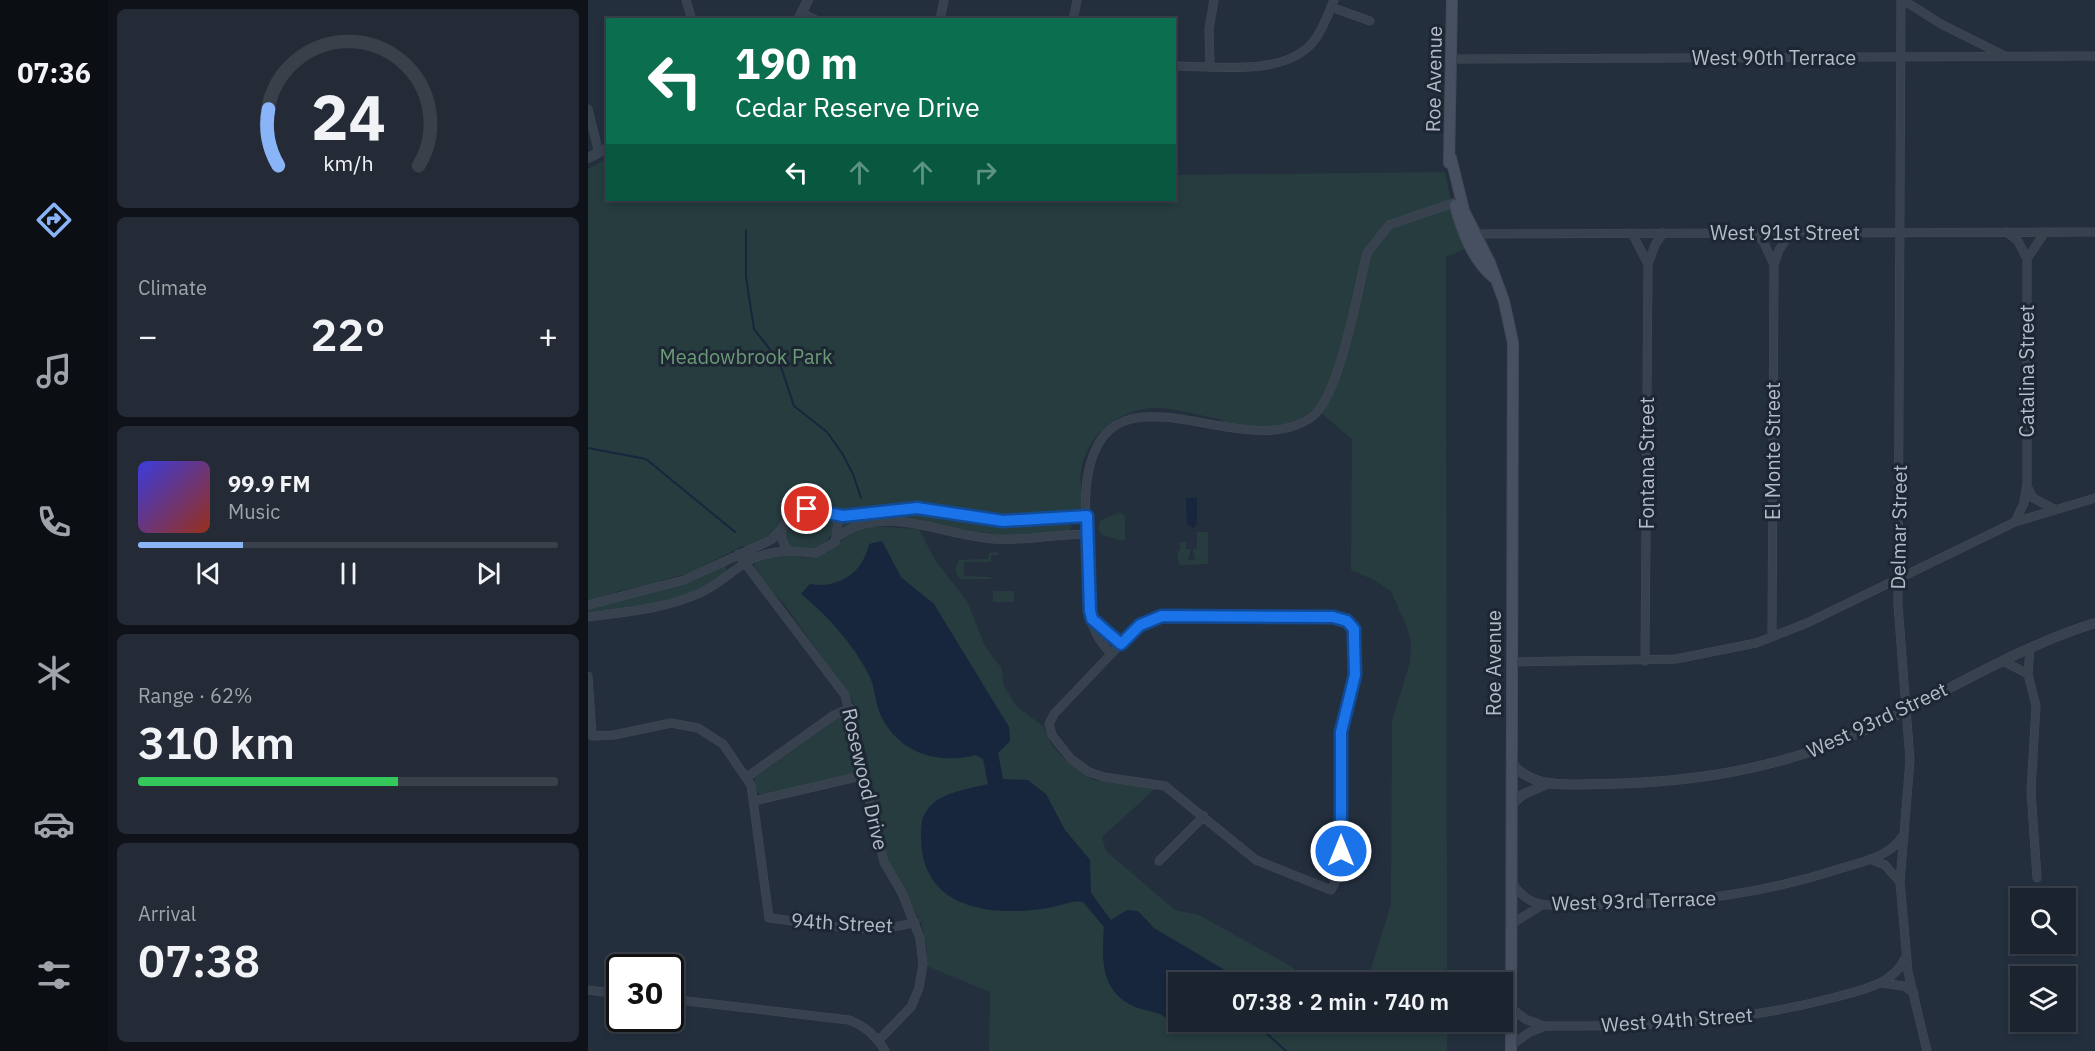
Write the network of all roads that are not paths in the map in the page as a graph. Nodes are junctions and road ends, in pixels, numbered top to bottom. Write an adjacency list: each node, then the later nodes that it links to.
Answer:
1 (686, 0): 10 (street)
2 (808, 0): 9 (street)
3 (944, 0): 11 (street)
4 (1077, 0): 12 (street)
5 (1214, 0): 19 (street)
6 (1452, 0): 17 (main road, Roe Avenue)
7 (1902, 0): 14 (street, Delmar Street); 16 (street, Delmar Street)
8 (1332, 3): 13 (street); 19 (street)
9 (800, 16)
10 (691, 18)
11 (940, 18)
12 (1073, 18)
13 (1370, 21)
14 (2006, 56): 15 (street, West 90th Terrace); 16 (street, West 90th Terrace)
15 (2095, 56)
16 (1901, 58): 17 (street, West 90th Terrace); 24 (street, Delmar Street)
17 (1452, 59): 23 (main road, Roe Avenue)
18 (1176, 66): 19 (street)
19 (1210, 66)
20 (588, 109): 21 (street)
21 (603, 150): 22 (street)
22 (588, 158)
23 (1457, 202): 32 (main road, Roe Avenue); 36 (main road, Roe Avenue); 41 (street)
24 (1902, 232): 25 (street, West 91st Street); 31 (street, West 91st Street); 49 (street, Delmar Street)
25 (2007, 232): 26 (street, West 91st Street); 33 (street)
26 (2045, 232): 27 (street, West 91st Street); 33 (street)
27 (2095, 232)
28 (1632, 233): 29 (street, West 91st Street); 32 (street, West 91st Street); 34 (street, Fontana Street)
29 (1663, 233): 30 (street, West 91st Street); 34 (street, Fontana Street)
30 (1756, 233): 31 (street, West 91st Street); 35 (street, El Monte Street)
31 (1791, 233): 35 (street, El Monte Street)
32 (1475, 234): 36 (main road, Roe Avenue)
33 (2027, 259): 37 (street, Catalina Street)
34 (1648, 264): 58 (street, Fontana Street)
35 (1774, 265): 54 (street, El Monte Street)
36 (1494, 278): 60 (main road, Roe Avenue)
37 (2027, 483): 39 (street); 42 (street, Catalina Street)
38 (2095, 498): 39 (street)
39 (2054, 509): 42 (street)
40 (833, 515): 41 (street); 43 (street); 45 (street)
41 (1087, 516): 44 (street)
42 (2015, 522): 49 (street)
43 (781, 530): 46 (street); 47 (street)
44 (1087, 534): 45 (street); 52 (street)
45 (838, 536): 46 (street)
46 (789, 551): 48 (street)
47 (738, 554): 48 (street, Rosewood Drive); 50 (street)
48 (743, 563): 51 (street); 63 (street, Rosewood Drive)
49 (1899, 577): 54 (street); 64 (street, Delmar Street)
50 (588, 605)
51 (588, 617)
52 (1092, 619): 55 (street); 57 (street)
53 (2095, 622): 56 (street, West 93rd Street)
54 (1772, 637): 58 (street)
55 (1121, 644): 57 (street); 71 (street)
56 (2030, 648): 59 (street, West 93rd Street); 61 (street)
57 (1111, 653): 71 (street)
58 (1645, 661): 60 (street)
59 (2003, 661): 61 (street); 64 (street, West 93rd Street)
60 (1512, 662): 65 (main road, Roe Avenue)
61 (2028, 674): 75 (street)
62 (588, 676): 67 (street)
63 (850, 708): 66 (street, Rosewood Drive); 67 (street)
64 (1907, 709): 68 (street, West 93rd Street); 72 (street, Delmar Street)
65 (1511, 762): 68 (street, West 93rd Street); 70 (main road, Roe Avenue)
66 (865, 775): 69 (street); 79 (street, Rosewood Drive)
67 (747, 777): 69 (street)
68 (1547, 784): 70 (street)
69 (754, 801): 79 (street, 94th Street)
70 (1511, 805): 76 (main road, Roe Avenue)
71 (1203, 816): 74 (street)
72 (1903, 836): 73 (street, West 93rd Terrace); 77 (street, Delmar Street)
73 (1870, 859): 77 (street); 78 (street, West 93rd Terrace)
74 (1159, 861)
75 (2037, 878)
76 (1511, 880): 78 (street, West 93rd Terrace); 80 (main road, Roe Avenue)
77 (1900, 882): 81 (street, Delmar Street)
78 (1542, 905): 80 (street)
79 (915, 922): 91 (street, Rosewood Drive)
80 (1510, 925): 82 (main road, Roe Avenue)
81 (1906, 957): 83 (street, West 94th Street); 86 (street, Delmar Street)
82 (1511, 972)
83 (1879, 984): 86 (street, West 94th Street); 89 (street, West 94th Street)
84 (588, 990): 85 (street)
85 (606, 992)
86 (1914, 993): 94 (street, Delmar Street)
87 (684, 1001): 91 (street)
88 (1513, 1009): 89 (street)
89 (1545, 1026): 92 (street, West 94th Street)
90 (1511, 1032): 92 (main road, Roe Avenue)
91 (879, 1040): 93 (street)
92 (1511, 1048)
93 (885, 1051)
94 (1927, 1051)

